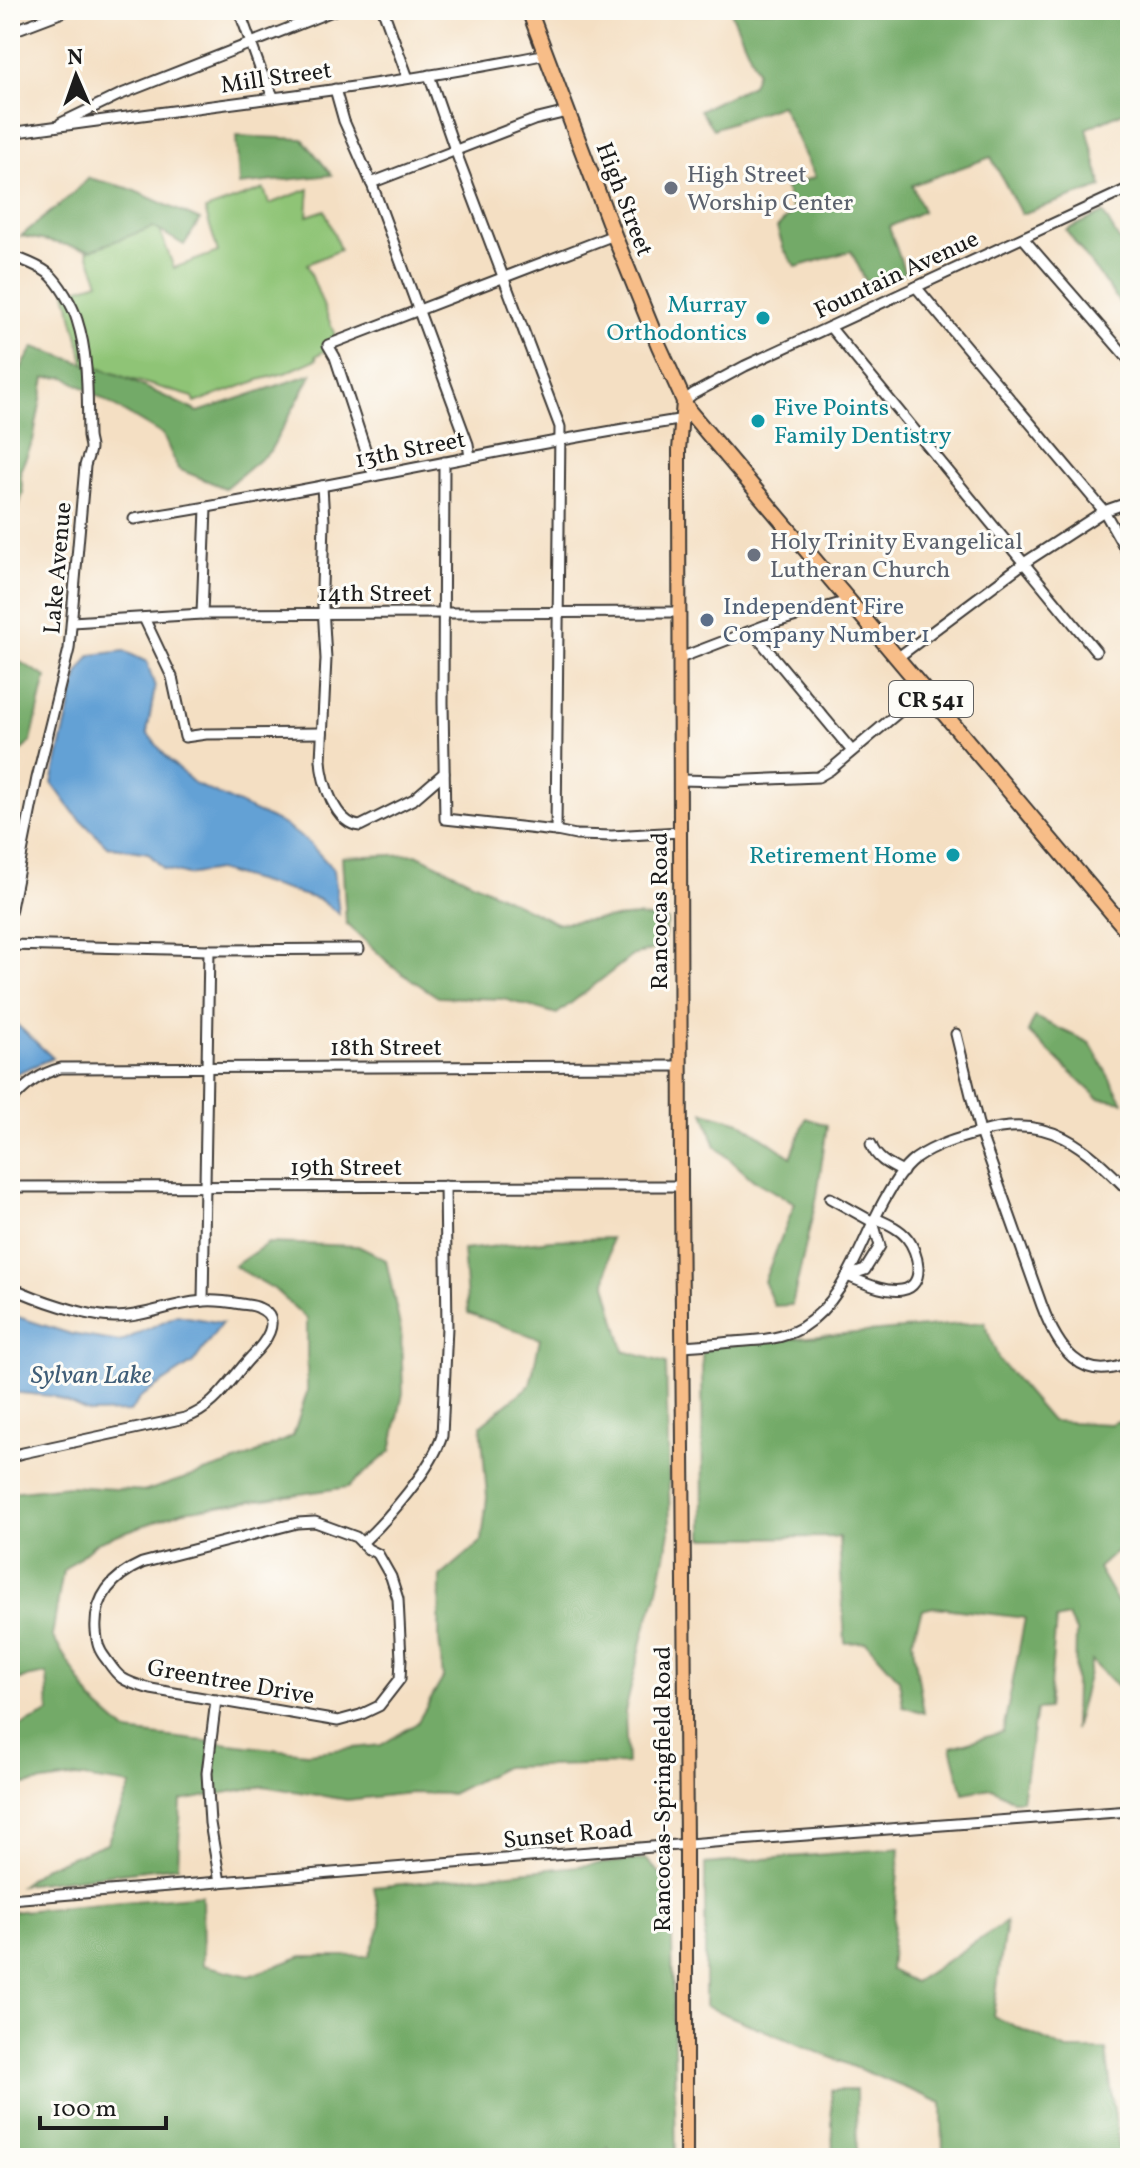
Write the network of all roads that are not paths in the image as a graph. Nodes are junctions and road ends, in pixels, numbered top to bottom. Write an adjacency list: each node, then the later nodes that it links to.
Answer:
1 (68, 10): 6 (street)
2 (239, 10): 7 (street)
3 (335, 10): 7 (street)
4 (383, 10): 10 (street)
5 (529, 10): 8 (highway, High Street / CR 541)
6 (10, 32)
7 (251, 42): 12 (street); 14 (street)
8 (547, 54): 9 (street, Mill Street); 13 (highway, High Street / CR 541)
9 (429, 75): 10 (street, Mill Street); 16 (street)
10 (408, 78): 11 (street, Mill Street)
11 (335, 89): 12 (street, Mill Street); 17 (street)
12 (274, 98): 14 (street, Mill Street)
13 (567, 112): 16 (street); 19 (highway, High Street / CR 541)
14 (52, 127): 15 (street, Mill Street)
15 (10, 133)
16 (455, 150): 17 (street); 22 (street)
17 (371, 183): 24 (street)
18 (1130, 188): 20 (street, Fountain Avenue)
19 (614, 235): 22 (street); 27 (highway, High Street / CR 541)
20 (1023, 238): 23 (street, Fountain Avenue); 26 (street)
21 (10, 255): 47 (street, Lake Avenue)
22 (504, 277): 24 (street); 29 (street)
23 (916, 287): 25 (street, Fountain Avenue); 36 (street)
24 (418, 311): 30 (street); 32 (street)
25 (830, 327): 27 (street, Fountain Avenue); 39 (street)
26 (1130, 361)
27 (683, 402): 28 (highway, CR 541)
28 (688, 419): 29 (street, 13th Street); 40 (highway, CR 541); 41 (main road, Rancocas Road)
29 (561, 440): 30 (street, 13th Street); 43 (street)
30 (470, 457): 31 (street, 13th Street)
31 (444, 462): 32 (street, 13th Street); 42 (street)
32 (374, 476): 33 (street, 13th Street)
33 (322, 486): 35 (street, 13th Street); 45 (street)
34 (1130, 502): 36 (street)
35 (206, 508): 37 (street, 13th Street); 44 (street)
36 (1104, 511): 38 (street); 39 (street)
37 (134, 519)
38 (1130, 557)
39 (1024, 563): 49 (street); 51 (street)
40 (848, 601): 48 (street); 51 (highway, CR 541)
41 (680, 612): 43 (street, 14th Street); 50 (main road, Rancocas Road)
42 (443, 613): 43 (street, 14th Street); 45 (street, 14th Street); 55 (street)
43 (559, 613): 57 (street)
44 (202, 614): 45 (street, 14th Street); 46 (street, 14th Street)
45 (324, 614): 53 (street)
46 (144, 618): 47 (street, 14th Street); 53 (street)
47 (72, 622): 59 (street, Lake Avenue)
48 (752, 631): 50 (street); 54 (street)
49 (1096, 651)
50 (680, 658): 56 (main road, Rancocas Road)
51 (897, 658): 52 (highway, CR 541)
52 (924, 691): 54 (street); 60 (highway, CR 541)
53 (322, 733): 55 (street)
54 (852, 751): 56 (street)
55 (444, 773): 57 (street)
56 (680, 780): 58 (main road, Rancocas Road)
57 (556, 831): 58 (street)
58 (680, 832): 65 (main road, Rancocas Road)
59 (10, 913)
60 (1130, 934)
61 (10, 945): 63 (street)
62 (359, 949): 63 (street)
63 (209, 950): 66 (street)
64 (956, 1034): 68 (street)
65 (681, 1066): 66 (street, 18th Street); 72 (main road, Rancocas Road)
66 (207, 1067): 67 (street, 18th Street); 74 (street)
67 (10, 1103)
68 (980, 1132): 70 (street); 75 (street); 82 (street)
69 (871, 1144): 70 (street)
70 (903, 1172): 77 (street)
71 (445, 1186): 72 (street, 19th Street); 74 (street, 19th Street); 85 (street)
72 (681, 1186): 81 (main road, Rancocas Road)
73 (10, 1187): 74 (street, 19th Street)
74 (205, 1187): 80 (street)
75 (1130, 1192)
76 (830, 1198): 77 (street)
77 (874, 1220): 78 (street); 78 (street); 78 (street)
78 (847, 1276): 81 (street)
79 (10, 1287): 80 (street)
80 (203, 1301): 84 (street)
81 (682, 1346): 83 (main road, Rancocas Road)
82 (1130, 1362)
83 (683, 1420): 88 (main road, Rancocas-Springfield Road)
84 (10, 1457)
85 (362, 1543): 86 (street, Greentree Drive); 86 (street, Greentree Drive)
86 (216, 1700): 89 (street)
87 (1130, 1811): 88 (street, Sunset Road)
88 (686, 1845): 89 (street, Sunset Road); 91 (main road, Rancocas-Springfield Road)
89 (220, 1882): 90 (street, Sunset Road)
90 (10, 1899)
91 (686, 2158)

